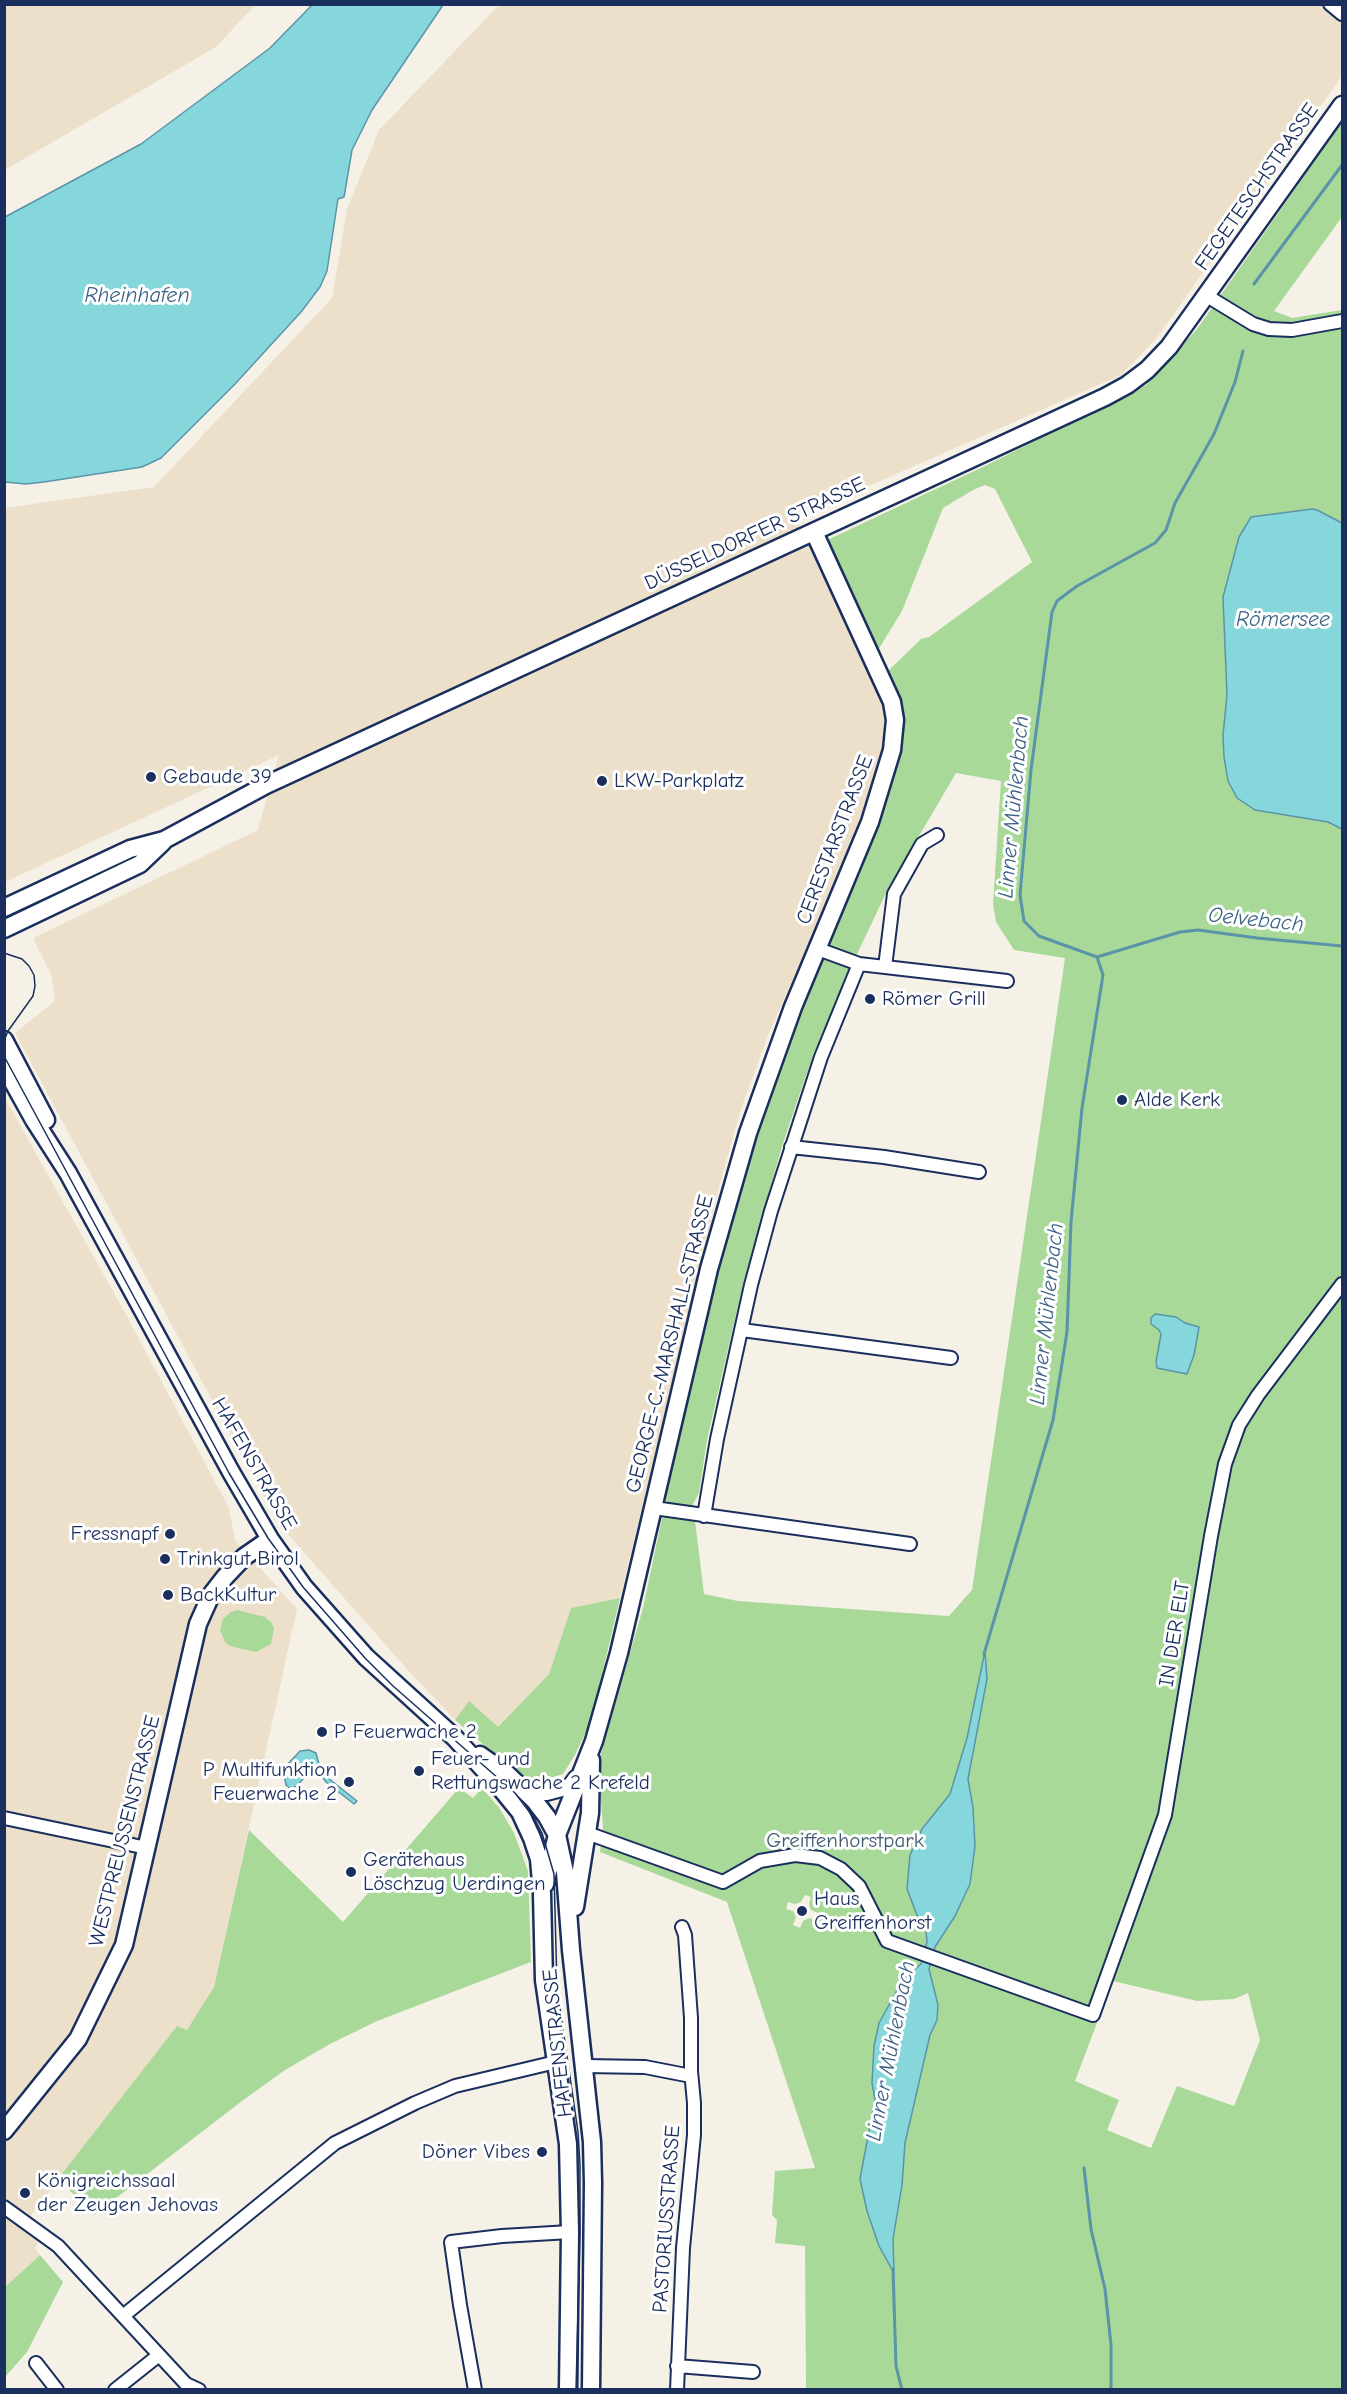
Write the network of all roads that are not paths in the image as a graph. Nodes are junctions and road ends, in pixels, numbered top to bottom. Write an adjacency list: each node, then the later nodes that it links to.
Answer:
1 (1330, 4): 2 (street)
2 (1342, 14)
3 (1342, 105): 4 (main road, FEGETESCHSTRASSE)
4 (1207, 296): 5 (street); 6 (main road, DÜSSELDORFER STRASSE)
5 (1342, 321)
6 (814, 532): 8 (main road, DÜSSELDORFER STRASSE); 11 (main road, CERESTARSTRASSE)
7 (937, 835): 13 (street)
8 (164, 840): 9 (main road, DÜSSELDORFER STRASSE); 10 (main road, DÜSSELDORFER STRASSE)
9 (4, 908)
10 (4, 929)
11 (815, 956): 12 (street); 23 (main road, GEORGE-C.-MARSHALL-STRASSE)
12 (860, 963): 13 (street); 17 (street)
13 (885, 967): 14 (street)
14 (1007, 981)
15 (4, 1040): 19 (main road, HAFENSTRASSE)
16 (4, 1066): 19 (main road, HAFENSTRASSE)
17 (791, 1147): 18 (street); 21 (street)
18 (979, 1172)
19 (68, 1173): 25 (main road, HAFENSTRASSE)
20 (1342, 1284): 33 (street, IN DER ELT)
21 (742, 1330): 22 (street); 24 (street)
22 (951, 1358)
23 (654, 1508): 24 (street); 28 (main road, GEORGE-C.-MARSHALL-STRASSE)
24 (704, 1516): 26 (street)
25 (270, 1539): 27 (main road, HAFENSTRASSE); 35 (main road, WESTPREUSSENSTRASSE)
26 (910, 1544)
27 (455, 1738): 29 (main road, HAFENSTRASSE); 36 (main road, HAFENSTRASSE)
28 (594, 1741): 30 (main road, GEORGE-C.-MARSHALL-STRASSE); 31 (main road)
29 (514, 1780): 30 (street); 34 (main road, HAFENSTRASSE)
30 (570, 1790): 31 (street); 34 (main road, GEORGE-C.-MARSHALL-STRASSE)
31 (590, 1804): 33 (main road)
32 (4, 1818): 35 (street)
33 (587, 1833): 38 (main road)
34 (557, 1835): 36 (main road, GEORGE-C.-MARSHALL-STRASSE); 38 (main road, HAFENSTRASSE)
35 (147, 1848): 42 (main road, WESTPREUSSENSTRASSE)
36 (542, 1894): 39 (main road, HAFENSTRASSE)
37 (682, 1927): 41 (street, PASTORIUSSTRASSE)
38 (571, 1950): 40 (main road, HAFENSTRASSE)
39 (556, 2062): 44 (main road, HAFENSTRASSE); 45 (street)
40 (585, 2066): 41 (street); 55 (main road, HAFENSTRASSE)
41 (691, 2076): 48 (street, PASTORIUSSTRASSE)
42 (4, 2131)
43 (4, 2207): 45 (street)
44 (570, 2232): 53 (street); 54 (main road, HAFENSTRASSE)
45 (123, 2316): 46 (street)
46 (159, 2355): 51 (street); 52 (street)
47 (36, 2363): 50 (street)
48 (676, 2366): 49 (street); 56 (street, PASTORIUSSTRASSE)
49 (753, 2372)
50 (57, 2390)
51 (115, 2390)
52 (199, 2390)
53 (475, 2390)
54 (568, 2390)
55 (591, 2390)
56 (677, 2390)

